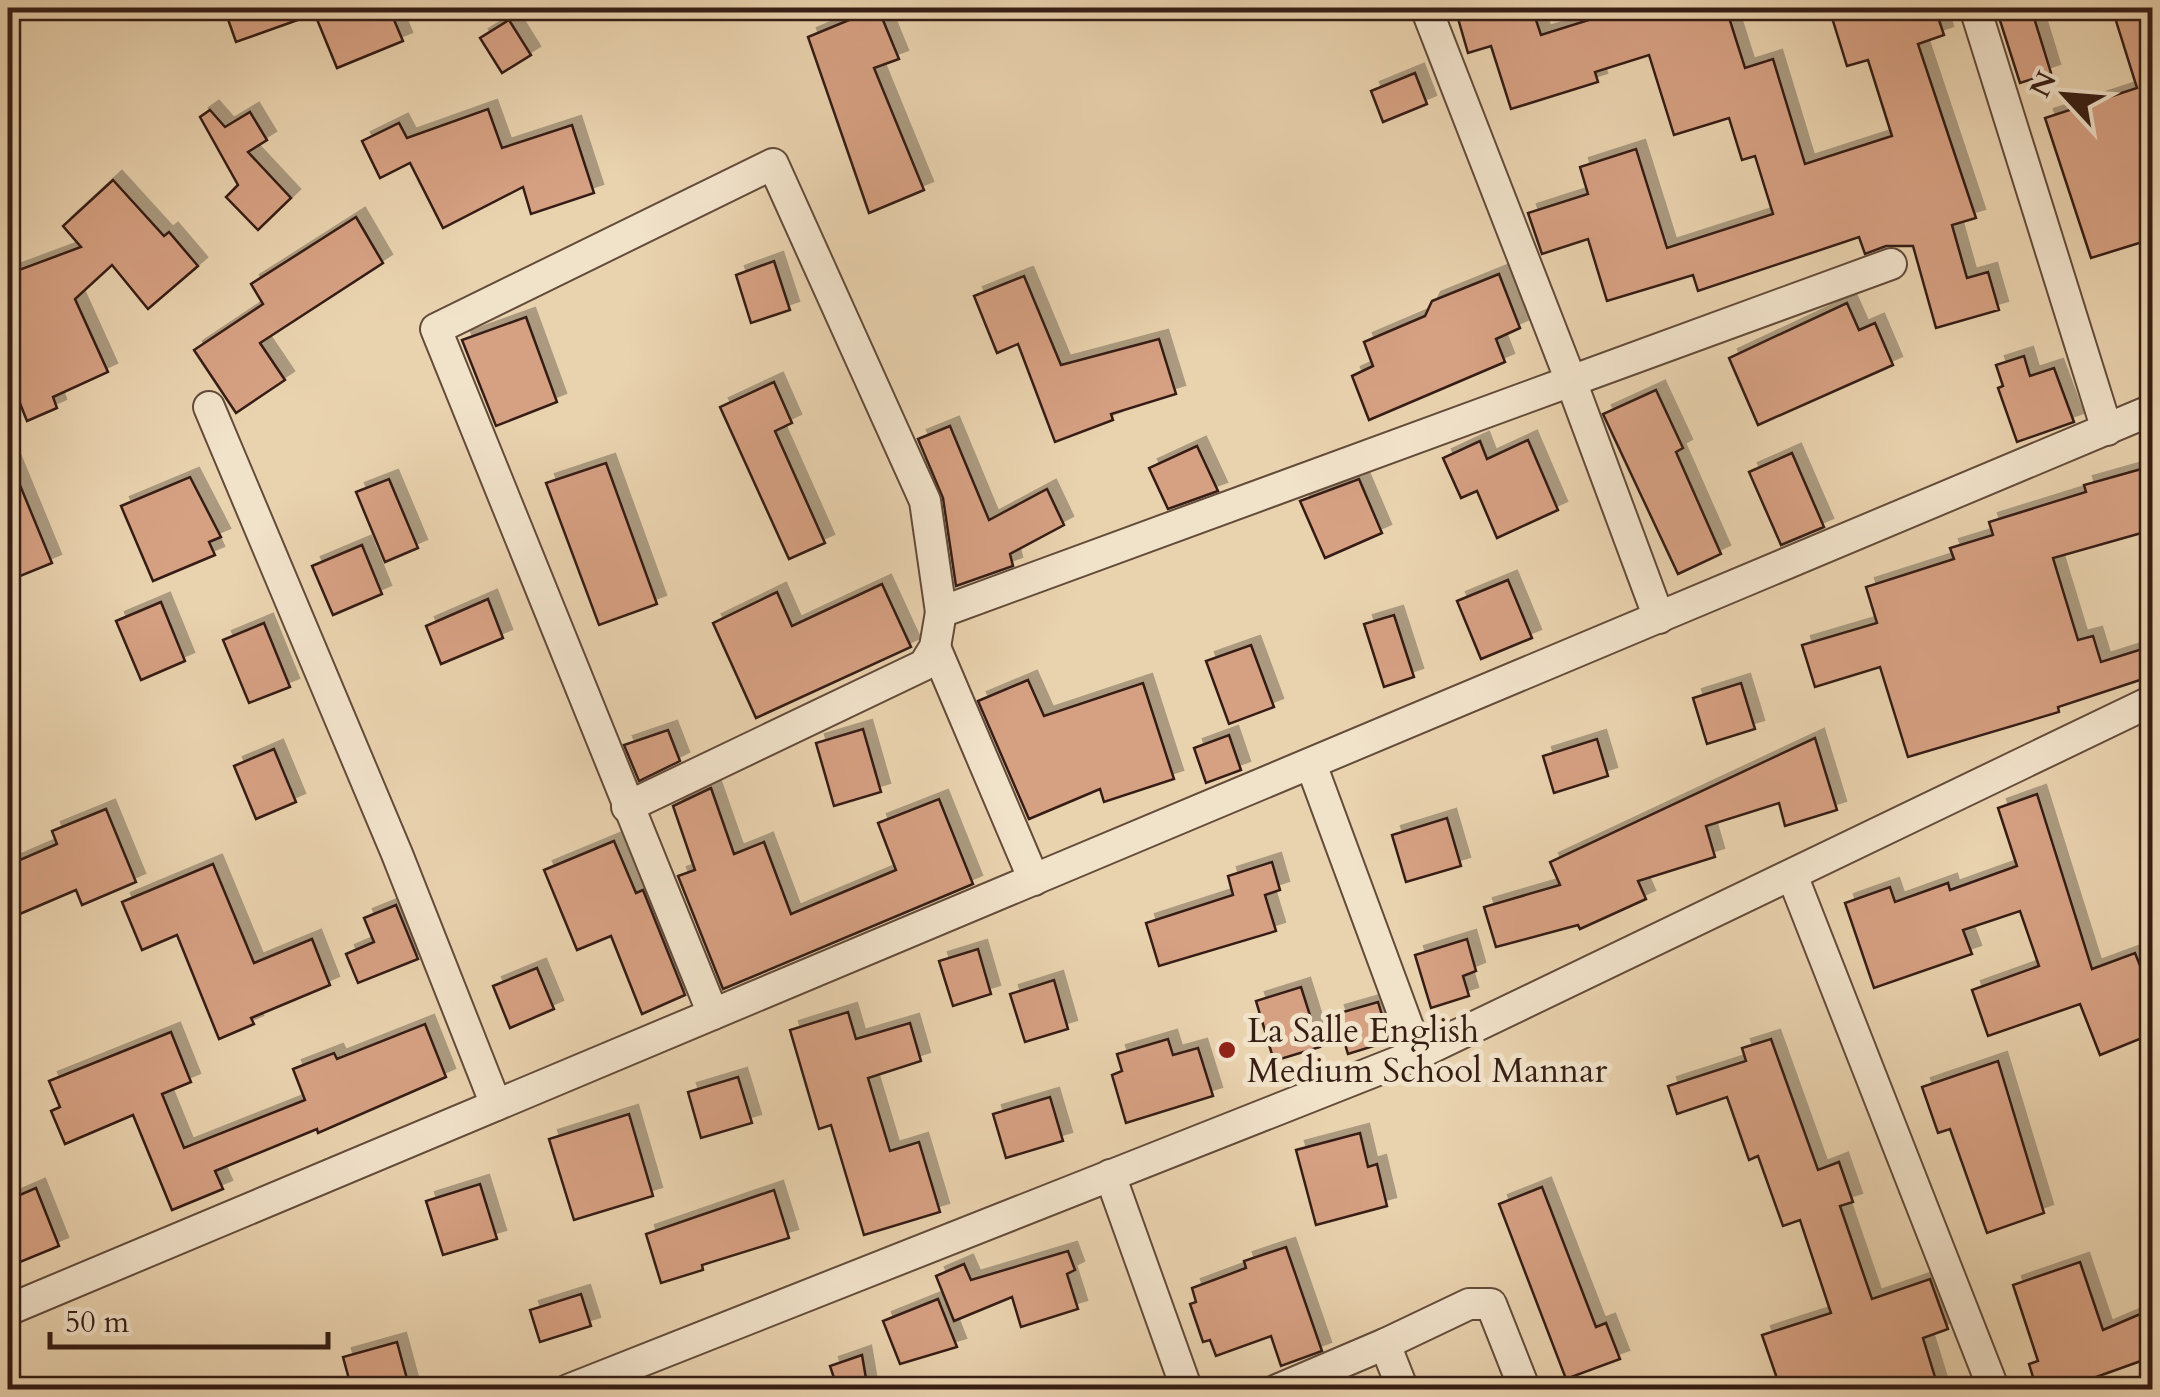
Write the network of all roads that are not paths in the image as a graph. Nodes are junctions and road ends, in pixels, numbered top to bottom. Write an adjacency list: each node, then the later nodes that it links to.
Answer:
1 (1426, 8): 4 (street)
2 (1975, 8): 7 (street)
3 (1891, 264): 4 (street)
4 (1572, 380): 8 (street); 9 (street)
5 (208, 407): 18 (street)
6 (2152, 410): 7 (street)
7 (2107, 430): 9 (street)
8 (941, 612): 10 (street); 13 (street)
9 (1659, 618): 12 (street)
10 (935, 647): 13 (street); 15 (street)
11 (2152, 701): 14 (street)
12 (1310, 764): 15 (street); 17 (street)
13 (628, 807): 16 (street)
14 (1792, 875): 17 (street); 27 (street)
15 (1034, 880): 16 (street)
16 (713, 1014): 18 (street)
17 (1418, 1054): 19 (street)
18 (496, 1105): 20 (street)
19 (1110, 1175): 22 (street); 23 (street)
20 (8, 1310)
21 (1385, 1344): 24 (street); 25 (street); 26 (street)
22 (568, 1390)
23 (1186, 1390)
24 (1277, 1390)
25 (1402, 1390)
26 (1524, 1390)
27 (1994, 1390)

